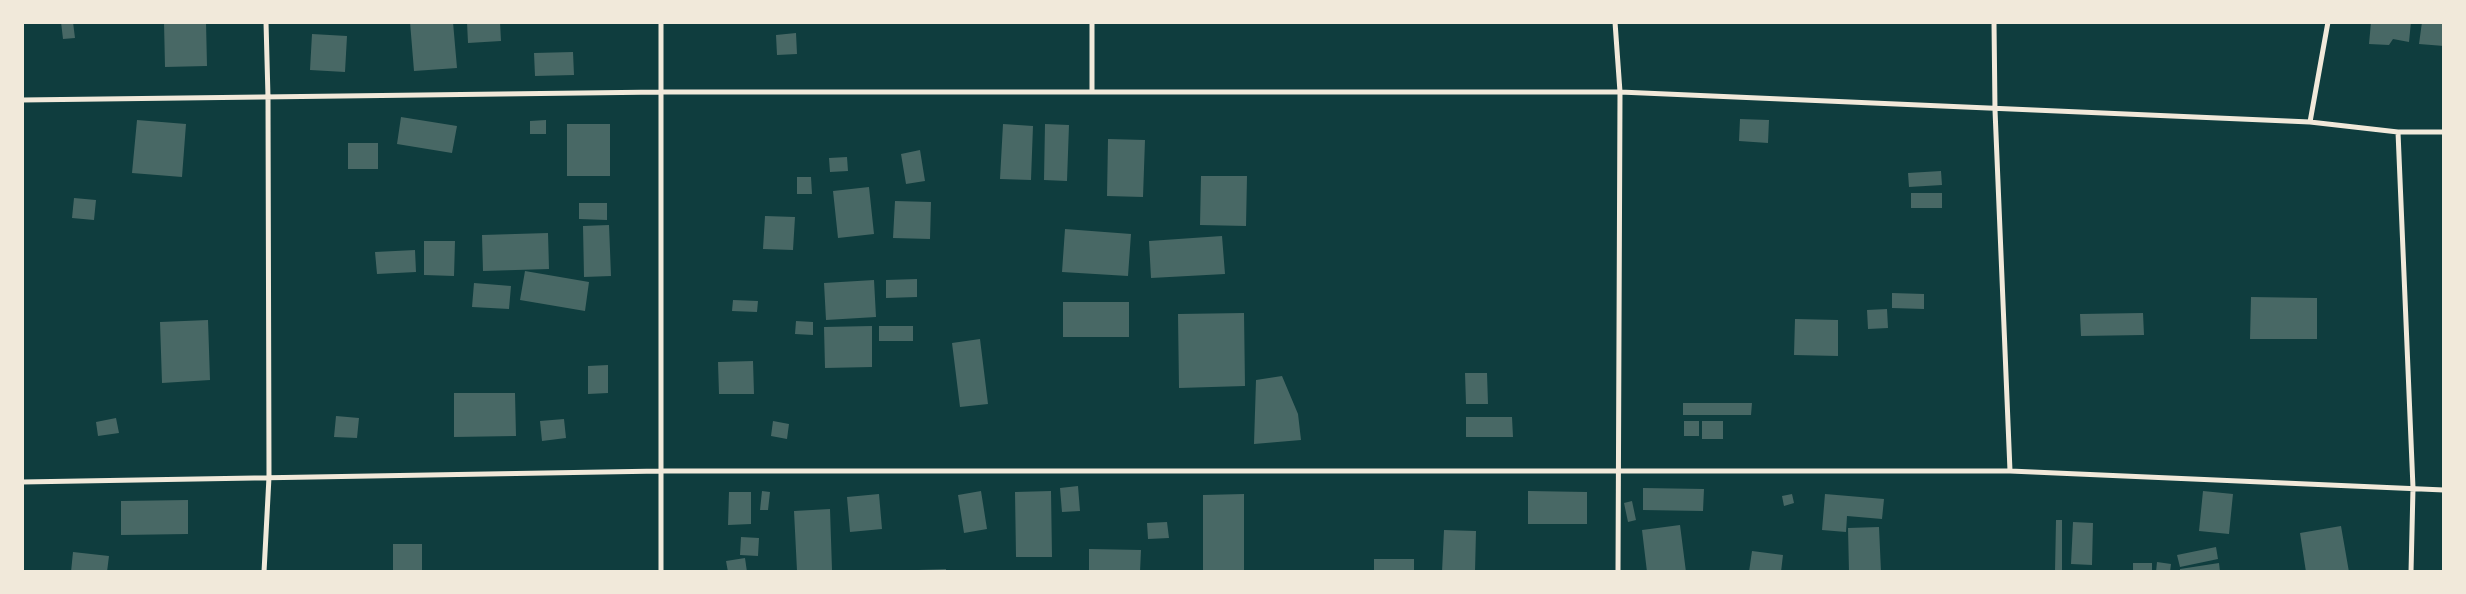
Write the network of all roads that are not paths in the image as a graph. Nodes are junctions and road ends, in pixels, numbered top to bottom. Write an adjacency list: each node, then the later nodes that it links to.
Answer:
1 (266, 22): 10 (street)
2 (660, 22): 7 (street)
3 (1092, 22): 8 (street)
4 (1616, 22): 9 (street)
5 (1994, 22): 12 (street)
6 (2328, 22): 13 (street)
7 (660, 92): 8 (street); 10 (street); 16 (street)
8 (1092, 92): 9 (street)
9 (1620, 92): 12 (street); 18 (street)
10 (268, 97): 11 (street); 19 (street)
11 (22, 100)
12 (1995, 110): 13 (street); 17 (street)
13 (2310, 122): 14 (street)
14 (2398, 132): 15 (street); 21 (street)
15 (2444, 132)
16 (661, 471): 18 (street); 19 (street); 24 (street)
17 (2010, 471): 18 (street); 21 (street)
18 (1618, 472): 25 (street)
19 (269, 477): 20 (street); 23 (street)
20 (22, 482)
21 (2413, 488): 22 (street); 26 (street)
22 (2444, 490)
23 (264, 572)
24 (661, 572)
25 (1618, 572)
26 (2411, 572)

